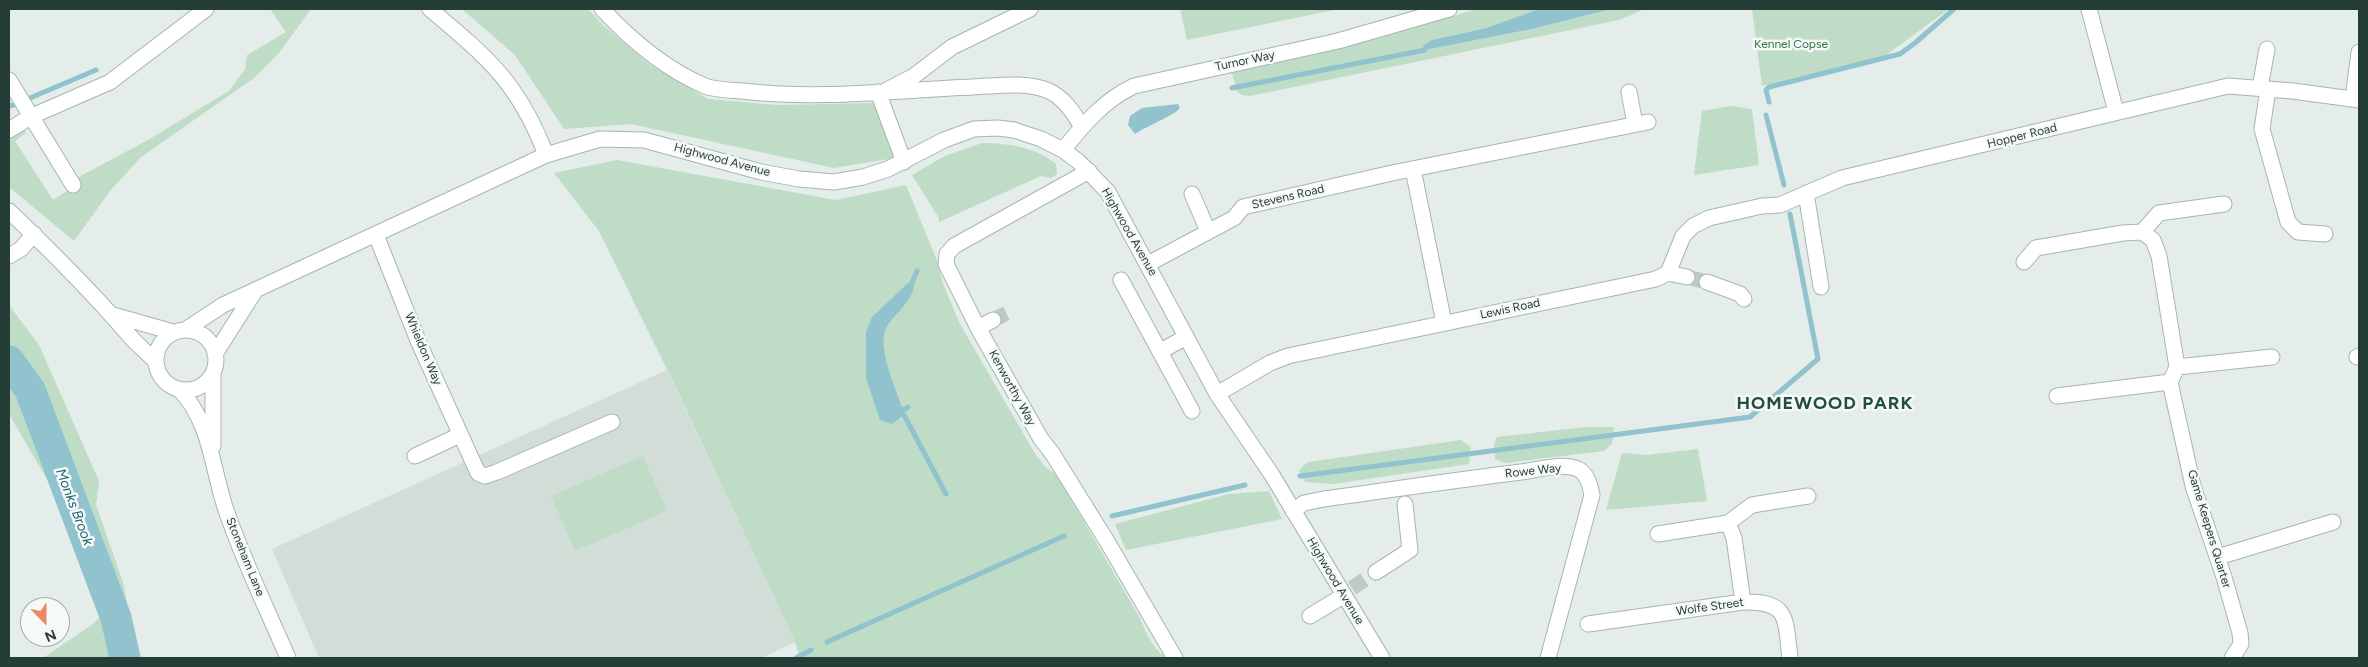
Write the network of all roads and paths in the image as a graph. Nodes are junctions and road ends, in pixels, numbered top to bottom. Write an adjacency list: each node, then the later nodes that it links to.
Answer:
1 (206, 9): 15 (street)
2 (430, 9): 19 (street)
3 (602, 9): 11 (street)
4 (1030, 9): 11 (street)
5 (1449, 9): 16 (street, Turnor Way)
6 (2089, 9): 14 (street)
7 (2267, 49): 10 (street)
8 (2359, 52): 13 (street)
9 (9, 80): 15 (street)
10 (2264, 88): 13 (street, Hopper Road); 14 (street, Hopper Road); 31 (street)
11 (881, 92): 16 (street); 20 (street)
12 (1629, 92): 21 (street, Stevens Road)
13 (2356, 100)
14 (2116, 112): 24 (street, Hopper Road)
15 (30, 117): 17 (street); 23 (street)
16 (1082, 127): 18 (street, Turnor Way)
17 (9, 130)
18 (1063, 150): 20 (street, Highwood Avenue); 22 (street, Highwood Avenue)
19 (546, 155): 20 (street, Highwood Avenue); 32 (street, Highwood Avenue)
20 (904, 162)
21 (1413, 169): 28 (street, Stevens Road); 45 (street)
22 (1089, 171): 35 (street, Highwood Avenue); 46 (street, Kenworthy Way)
23 (74, 185)
24 (1806, 193): 36 (street, Hopper Road); 40 (street)
25 (1192, 194): 28 (street)
26 (2224, 204): 29 (street)
27 (9, 211): 30 (street)
28 (1208, 231): 35 (street, Stevens Road)
29 (2142, 232): 34 (street); 53 (street)
30 (34, 234): 33 (street); 43 (street)
31 (2325, 234)
32 (376, 235): 41 (street, Highwood Avenue); 61 (street, Whieldon Way)
33 (9, 256)
34 (2024, 262)
35 (1148, 264): 48 (street, Highwood Avenue)
36 (1668, 273): 37 (street); 45 (street, Lewis Road)
37 (1687, 277)
38 (1122, 280): 49 (street)
39 (1708, 282): 42 (street)
40 (1821, 287)
41 (255, 292): 47 (street, Highwood Avenue); 50 (street)
42 (1744, 299)
43 (113, 315): 47 (street); 52 (street)
44 (993, 320): 46 (street)
45 (1444, 323): 57 (street, Lewis Road)
46 (978, 328): 77 (street, Kenworthy Way)
47 (179, 331): 50 (street); 52 (street)
48 (1186, 337): 49 (street); 57 (street, Highwood Avenue)
49 (1161, 351): 59 (street)
50 (216, 354): 54 (street)
51 (2272, 357): 53 (street)
52 (155, 361): 56 (street)
53 (2177, 367): 55 (street)
54 (213, 373): 56 (street); 62 (street, Stoneham Lane)
55 (2170, 382): 58 (street); 70 (street, Game Keepers Quarter)
56 (180, 390): 62 (street, Stoneham Lane)
57 (1217, 394): 66 (street, Highwood Avenue)
58 (2058, 396)
59 (1192, 411)
60 (612, 422): 61 (street, Whieldon Way)
61 (460, 435): 63 (street)
62 (212, 453): 76 (street, Stoneham Lane)
63 (415, 456)
64 (1808, 496): 68 (street)
65 (1406, 504): 71 (street)
66 (1293, 511): 72 (street, Highwood Avenue); 79 (street, Rowe Way)
67 (2333, 522): 70 (street)
68 (1728, 523): 69 (street); 73 (street)
69 (1658, 534)
70 (2218, 557): 81 (street, Game Keepers Quarter)
71 (1376, 572)
72 (1346, 592): 74 (street); 78 (street, Highwood Avenue)
73 (1743, 602): 75 (street, Wolfe Street); 80 (street, Wolfe Street)
74 (1310, 616)
75 (1588, 624)
76 (288, 658)
77 (1175, 658)
78 (1382, 658)
79 (1548, 658)
80 (1790, 658)
81 (2232, 658)

